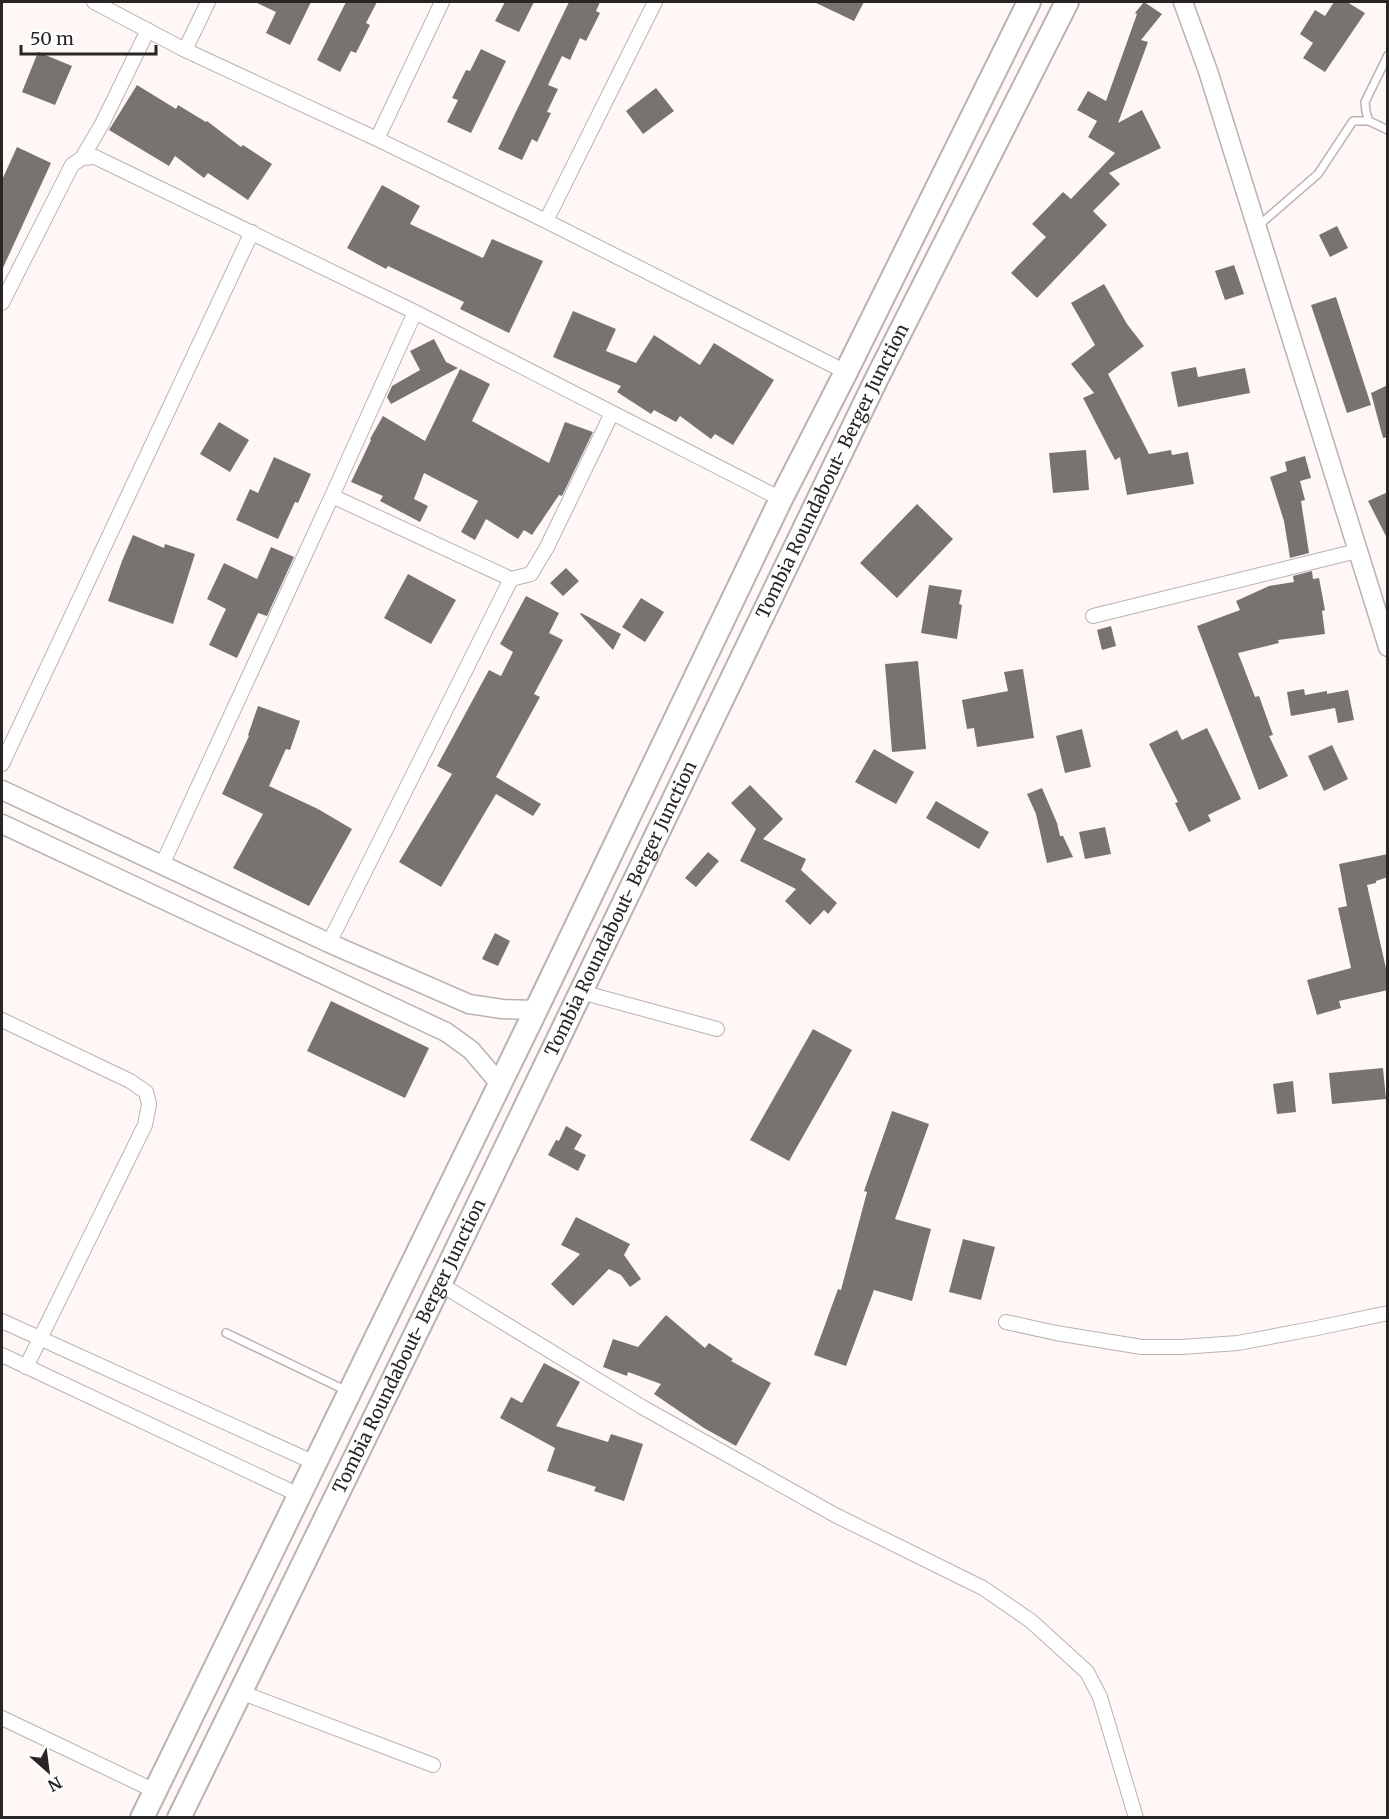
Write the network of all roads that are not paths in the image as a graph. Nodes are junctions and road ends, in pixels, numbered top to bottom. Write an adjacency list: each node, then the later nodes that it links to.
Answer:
1 (94, 2): 8 (street)
2 (208, 2): 9 (street)
3 (442, 2): 13 (street)
4 (655, 2): 15 (street)
5 (1029, 2): 20 (main road, Tombia Roundabout- Berger Junction)
6 (1067, 2): 33 (main road, Tombia Roundabout- Berger Junction)
7 (1183, 2): 16 (street)
8 (148, 30): 9 (street); 14 (street)
9 (185, 50): 13 (street)
10 (1388, 55): 11 (lane)
11 (1369, 121): 12 (lane); 16 (lane)
12 (1388, 130)
13 (377, 139): 15 (street)
14 (82, 158): 17 (street); 18 (street)
15 (546, 221): 20 (street)
16 (1257, 227): 24 (street)
17 (252, 232): 19 (street); 28 (street)
18 (2, 303)
19 (415, 312): 21 (street); 22 (street)
20 (846, 372): 23 (main road, Tombia Roundabout- Berger Junction)
21 (612, 413): 23 (street); 25 (street)
22 (332, 496): 25 (street); 31 (street)
23 (782, 499): 34 (main road, Tombia Roundabout- Berger Junction)
24 (1357, 551): 26 (street); 27 (street)
25 (511, 579): 32 (street)
26 (1093, 616)
27 (1388, 648)
28 (2, 764)
29 (2, 790): 31 (street)
30 (2, 824): 37 (street)
31 (162, 865): 32 (street)
32 (329, 943): 34 (street)
33 (581, 992): 36 (street); 38 (main road, Tombia Roundabout- Berger Junction)
34 (536, 1010): 37 (main road, Tombia Roundabout- Berger Junction)
35 (2, 1020): 43 (street)
36 (717, 1029)
37 (500, 1084): 46 (main road, Tombia Roundabout- Berger Junction)
38 (440, 1284): 49 (main road, Tombia Roundabout- Berger Junction); 55 (street)
39 (1388, 1313): 41 (street)
40 (2, 1322): 43 (street)
41 (1006, 1322)
42 (226, 1333): 46 (lane)
43 (40, 1339): 45 (street); 47 (street)
44 (2, 1355): 45 (street)
45 (26, 1367): 48 (street)
46 (350, 1392): 47 (main road, Tombia Roundabout- Berger Junction)
47 (315, 1463): 48 (main road, Tombia Roundabout- Berger Junction)
48 (299, 1495): 52 (main road, Tombia Roundabout- Berger Junction)
49 (240, 1692): 51 (street); 54 (main road, Tombia Roundabout- Berger Junction)
50 (2, 1718): 52 (street)
51 (433, 1765)
52 (155, 1791): 53 (main road, Tombia Roundabout- Berger Junction)
53 (142, 1818)
54 (179, 1818)
55 (1136, 1818)

